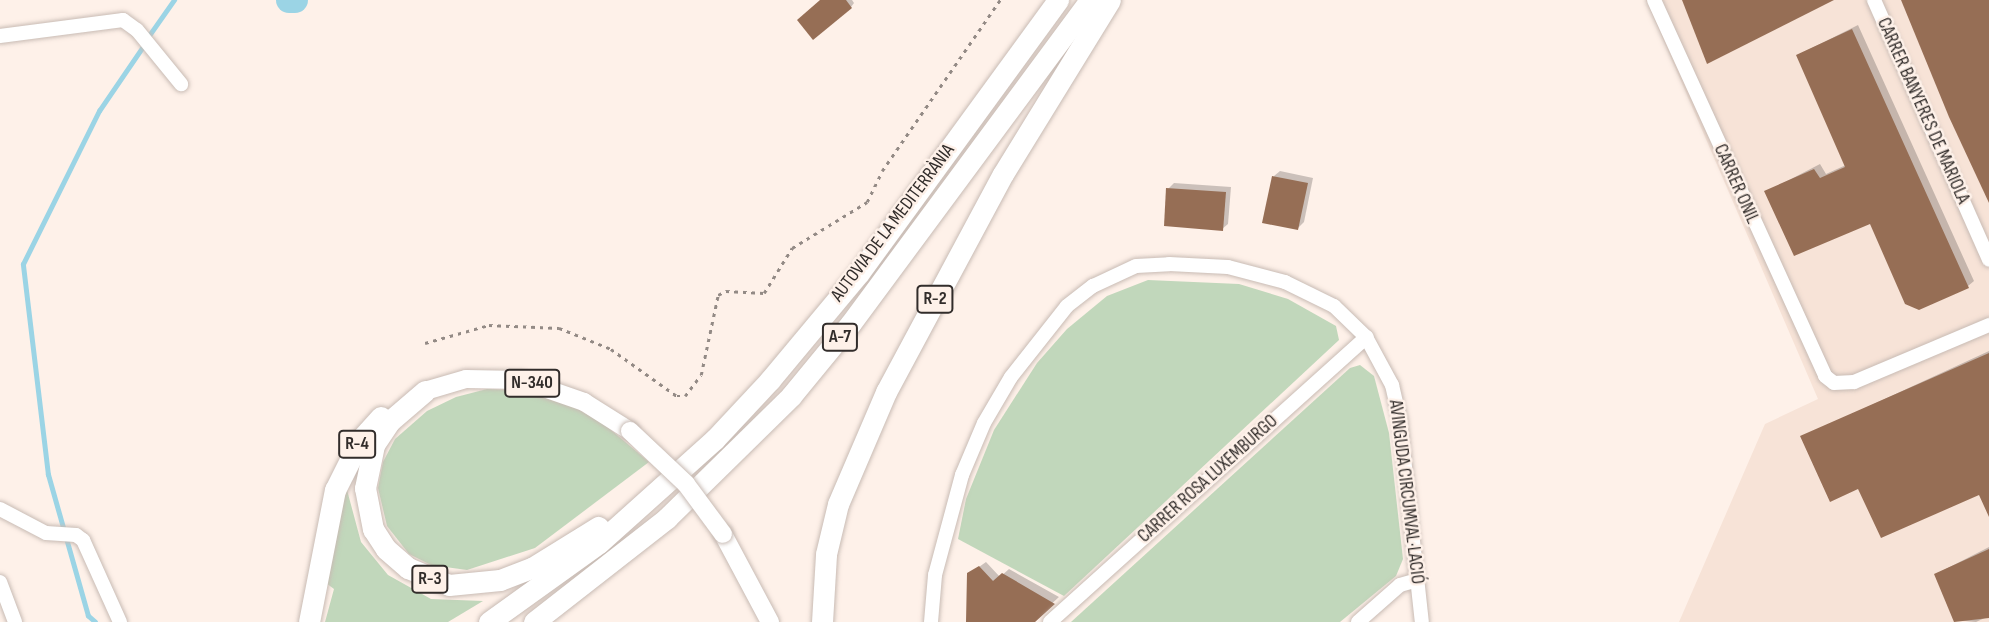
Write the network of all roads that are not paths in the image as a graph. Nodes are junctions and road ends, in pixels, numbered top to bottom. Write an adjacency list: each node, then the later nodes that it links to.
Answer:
1 (1058, 0): 12 (highway, AUTOVIA DE LA MEDITERRÀNIA / A-7)
2 (1090, 0): 20 (highway, AUTOVIA DE LA MEDITERRÀNIA / A-7)
3 (1110, 0): 22 (highway, R-2)
4 (1654, 0): 9 (street, CARRER ONIL)
5 (1874, 0): 8 (street, CARRER BANYERES DE MARIOLA)
6 (0, 36): 7 (street)
7 (181, 84)
8 (1989, 260)
9 (1989, 325)
10 (1366, 337): 14 (street, AVINGUDA CIRCUMVAL·LACIÓ); 23 (street, AVINGUDA CIRCUMVAL·LACIÓ); 24 (street, CARRER ROSA LUXEMBURGO)
11 (425, 391): 12 (highway, R-3); 18 (highway, R-4); 21 (main road, N-340, bridge)
12 (646, 502): 19 (highway, AUTOVIA DE LA MEDITERRÀNIA / A-7)
13 (0, 509): 17 (street)
14 (1417, 580): 25 (street); 26 (street, AVINGUDA CIRCUMVAL·LACIÓ)
15 (0, 582): 16 (street)
16 (15, 622)
17 (120, 622)
18 (309, 622)
19 (489, 622)
20 (534, 622)
21 (770, 622)
22 (821, 622)
23 (931, 622)
24 (1050, 622)
25 (1358, 622)
26 (1422, 622)

